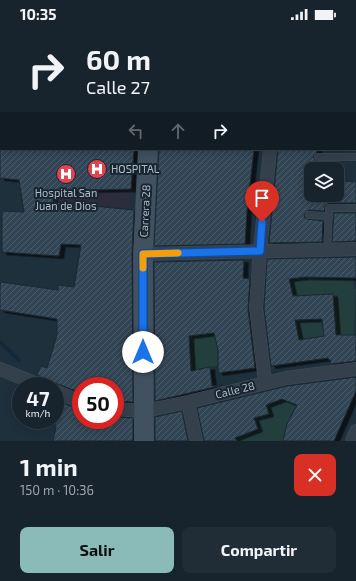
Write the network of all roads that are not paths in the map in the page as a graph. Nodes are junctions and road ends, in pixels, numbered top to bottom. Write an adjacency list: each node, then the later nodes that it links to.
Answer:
1 (148, 150): 11 (main road, Carrera 28)
2 (270, 150): 10 (street)
3 (356, 157): 4 (lane)
4 (318, 158)
5 (356, 208): 7 (lane)
6 (309, 215): 7 (lane)
7 (329, 216): 9 (lane)
8 (356, 249): 9 (street)
9 (327, 250): 10 (street)
10 (260, 251): 11 (street); 15 (street)
11 (143, 254): 18 (main road, Carrera 28)
12 (0, 369): 14 (street)
13 (356, 369): 15 (street, Calle 28)
14 (20, 377)
15 (266, 382): 16 (street, Calle 28)
16 (188, 402): 18 (street, Calle 28); 21 (street)
17 (124, 410): 18 (street, Calle 28)
18 (144, 411): 20 (main road, Carrera 28)
19 (356, 431): 22 (street)
20 (144, 441)
21 (196, 441)
22 (352, 441)

